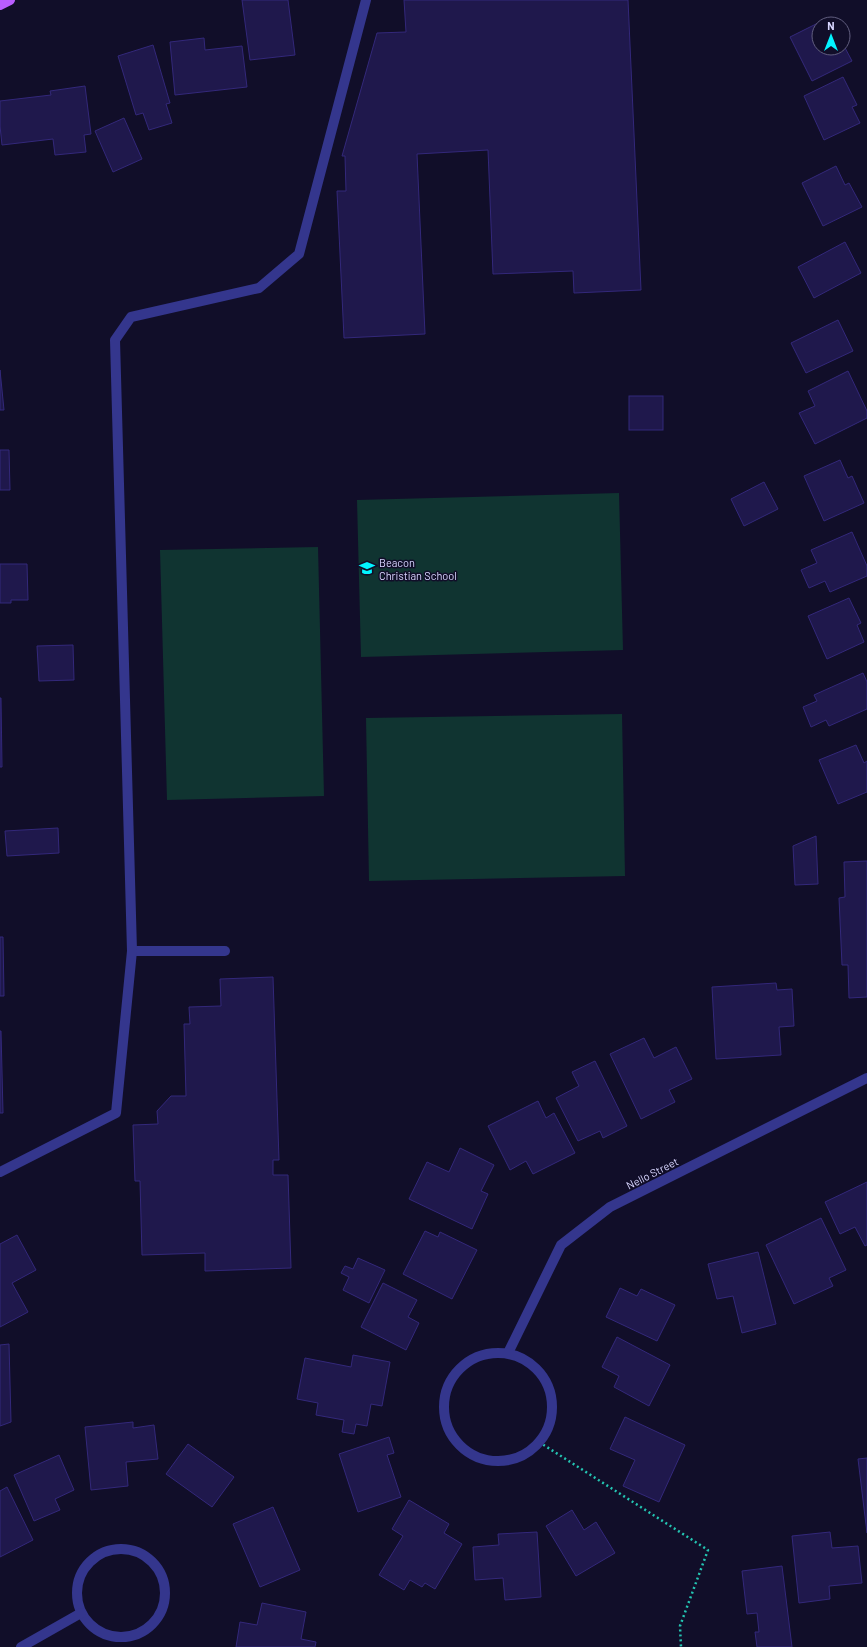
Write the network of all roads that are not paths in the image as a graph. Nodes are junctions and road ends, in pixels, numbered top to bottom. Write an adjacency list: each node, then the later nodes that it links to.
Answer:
1 (10, 0): 3 (main road)
2 (366, 0): 4 (street)
3 (0, 5)
4 (132, 951): 5 (street); 7 (street)
5 (225, 951)
6 (867, 1078): 8 (street, Nello Street)
7 (0, 1172)
8 (508, 1353): 8 (street)
9 (81, 1612): 9 (street); 10 (street)
10 (20, 1647)

